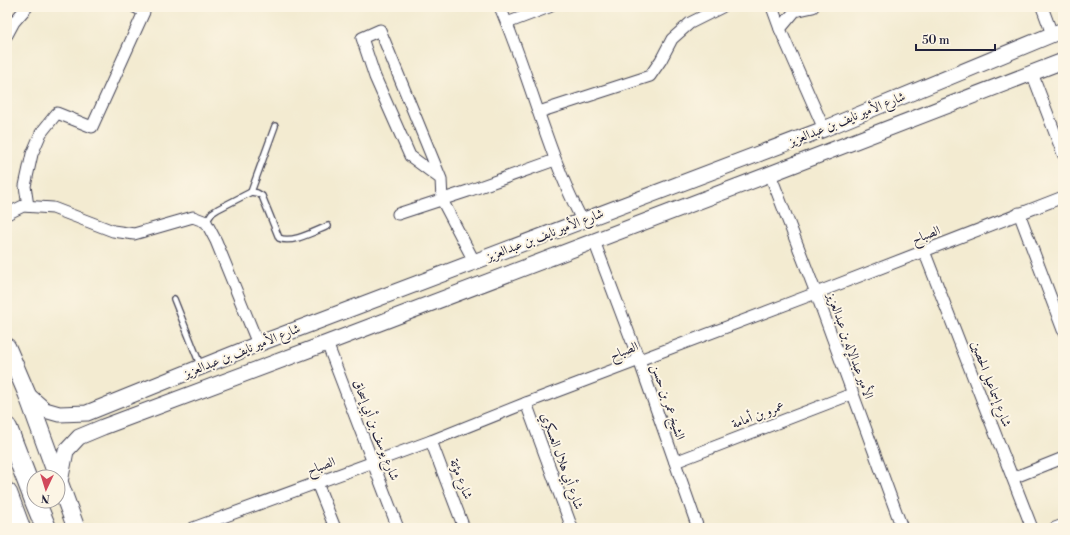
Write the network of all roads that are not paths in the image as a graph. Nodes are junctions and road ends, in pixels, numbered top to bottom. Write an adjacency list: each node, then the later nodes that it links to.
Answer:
1 (27, 7): 12 (street)
2 (135, 7): 25 (street)
3 (500, 7): 9 (street)
4 (549, 7): 9 (street)
5 (722, 7): 15 (street)
6 (772, 7): 10 (street)
7 (813, 7): 10 (street)
8 (1042, 7): 11 (street)
9 (507, 23): 15 (street)
10 (780, 28): 17 (street)
11 (1057, 32): 17 (street, شارع الأمير نايف بن عبدالعزيز)
12 (7, 35)
13 (1063, 61): 14 (street, شارع الأمير نايف بن عبدالعزيز)
14 (1032, 73): 18 (street); 20 (street, شارع الأمير نايف بن عبدالعزيز)
15 (539, 112): 19 (street)
16 (274, 126): 22 (lane)
17 (824, 129): 29 (street, شارع الأمير نايف بن عبدالعزيز)
18 (1063, 154)
19 (555, 160): 24 (street); 29 (street)
20 (770, 174): 32 (street, شارع الأمير نايف بن عبدالعزيز); 35 (street, الأمير عبدالإله بن عبدالعزيز)
21 (441, 179): 21 (street); 24 (street)
22 (251, 192): 30 (lane); 31 (lane)
23 (1063, 197): 28 (street, الصباح)
24 (442, 200): 27 (street); 34 (street)
25 (28, 206): 26 (street); 30 (street)
26 (7, 214)
27 (398, 214)
28 (1019, 214): 33 (street, الصباح); 37 (street)
29 (582, 220): 34 (street, شارع الأمير نايف بن عبدالعزيز)
30 (206, 222): 39 (street)
31 (328, 226)
32 (594, 241): 38 (street, شارع الأمير نايف بن عبدالعزيز); 41 (street, الشيخ عمر بن حسن)
33 (924, 251): 35 (street, الصباح); 56 (street, شارع إسماعيل الحصين)
34 (474, 261): 39 (street, شارع الأمير نايف بن عبدالعزيز)
35 (816, 293): 41 (street, الصباح); 44 (street, الأمير عبدالإله بن عبدالعزيز)
36 (174, 299): 42 (lane)
37 (1063, 330)
38 (327, 343): 47 (street, شارع الأمير نايف بن عبدالعزيز); 51 (street, شارع يوسف بن أبي إسحاق)
39 (258, 344): 42 (street, شارع الأمير نايف بن عبدالعزيز)
40 (7, 347): 43 (main road)
41 (639, 360): 45 (street, الصباح); 52 (street, الشيخ عمر بن حسن)
42 (201, 367): 46 (street, شارع الأمير نايف بن عبدالعزيز)
43 (27, 394): 46 (street, شارع الأمير نايف بن عبدالعزيز); 53 (main road)
44 (852, 394): 52 (street, عمرو بن أمامة); 72 (street, الأمير عبدالإله بن عبدالعزيز)
45 (526, 403): 49 (street, الصباح); 70 (street, شارع أبي هلال العسكري)
46 (87, 412): 47 (street)
47 (103, 427): 54 (street, شارع الأمير نايف بن عبدالعزيز)
48 (7, 428): 55 (highway)
49 (431, 441): 51 (street, الصباح); 69 (street, شارع مؤتة)
50 (1063, 458): 56 (street)
51 (373, 462): 57 (street, الصباح); 68 (street, شارع يوسف بن أبي إسحاق)
52 (675, 462): 71 (street, الشيخ عمر بن حسن)
53 (55, 469)
54 (63, 469)
55 (26, 477)
56 (1013, 478): 73 (street, شارع إسماعيل الحصين)
57 (317, 483): 61 (street, الصباح); 67 (street)
58 (7, 493): 63 (highway)
59 (66, 499): 65 (main road)
60 (38, 509): 64 (highway)
61 (219, 524): 66 (street, الصباح)
62 (1063, 525): 74 (street)
63 (20, 528)
64 (46, 528)
65 (76, 528)
66 (193, 528)
67 (335, 528)
68 (398, 528)
69 (464, 528)
70 (572, 528)
71 (698, 528)
72 (902, 528)
73 (1032, 528)
74 (1055, 528)

